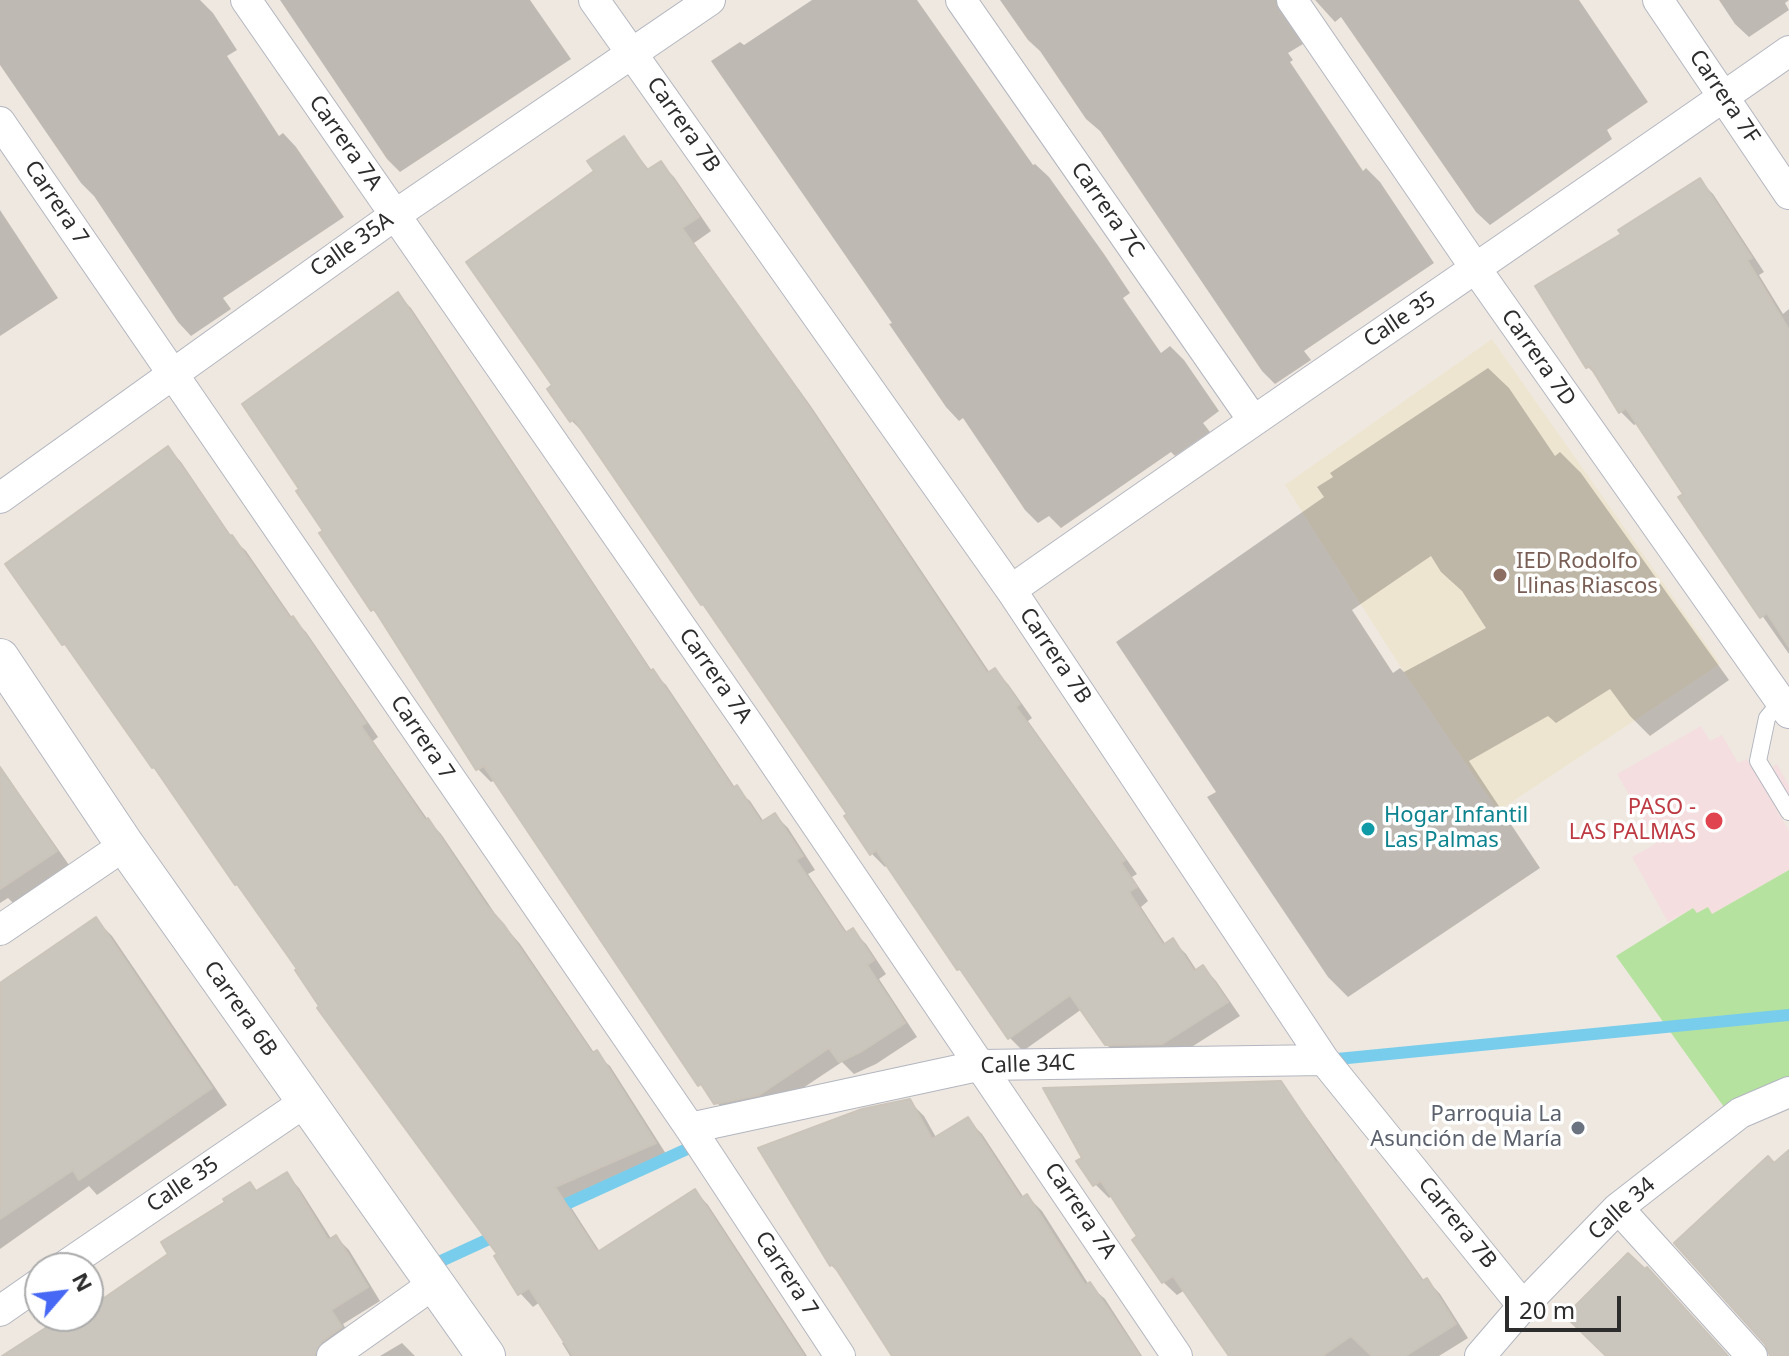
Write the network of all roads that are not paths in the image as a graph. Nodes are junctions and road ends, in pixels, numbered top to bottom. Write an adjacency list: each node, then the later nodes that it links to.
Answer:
1 (246, 0): 12 (street, Carrera 7A)
2 (594, 0): 8 (street, Carrera 7B)
3 (710, 0): 8 (street, Calle 35A)
4 (961, 0): 15 (street, Carrera 7C)
5 (1292, 0): 13 (street, Carrera 7D)
6 (1658, 0): 9 (street, Carrera 7F)
7 (1789, 51): 9 (street, Calle 35)
8 (633, 53): 12 (street, Calle 35A); 17 (street, Carrera 7B)
9 (1724, 97): 11 (street, Carrera 7F); 13 (street, Calle 35)
10 (0, 122): 14 (street, Carrera 7)
11 (1789, 194)
12 (395, 215): 14 (street, Calle 35A); 24 (street, Carrera 7A)
13 (1476, 269): 15 (street, Calle 35); 19 (street, Carrera 7D)
14 (172, 374): 16 (street, Calle 35A); 27 (street, Carrera 7)
15 (1253, 420): 17 (street, Calle 35)
16 (0, 498)
17 (1011, 590): 23 (street, Carrera 7B)
18 (0, 658): 21 (street, Carrera 6B)
19 (1785, 707): 20 (lane)
20 (1789, 812)
21 (125, 845): 22 (street); 26 (street, Carrera 6B)
22 (0, 930)
23 (1324, 1060): 24 (street, Calle 34C); 32 (street, Carrera 7B)
24 (982, 1065): 27 (street, Calle 34C); 37 (street, Carrera 7A)
25 (1789, 1092): 28 (street, Calle 34)
26 (305, 1102): 29 (street, Calle 35); 30 (street, Carrera 6B)
27 (690, 1128): 36 (street, Carrera 7)
28 (1618, 1208): 32 (street, Calle 34); 39 (street)
29 (85, 1252)
30 (435, 1283): 34 (street); 35 (street, Carrera 6B)
31 (24, 1294): 33 (street)
32 (1523, 1306): 38 (street, Calle 34)
33 (0, 1311)
34 (332, 1356)
35 (486, 1356)
36 (840, 1356)
37 (1177, 1356)
38 (1480, 1356)
39 (1752, 1356)

